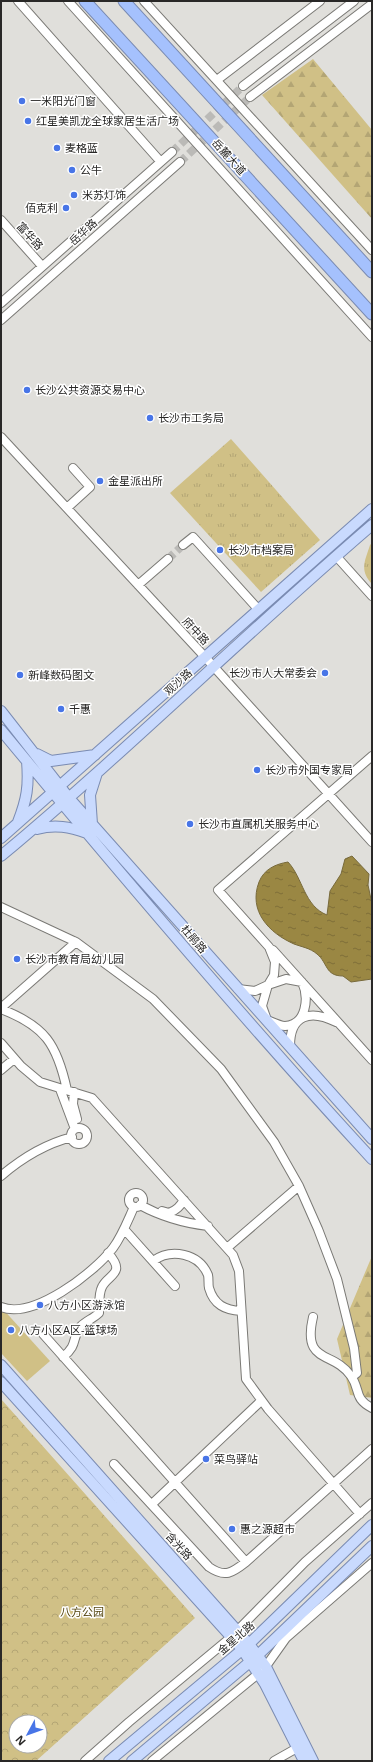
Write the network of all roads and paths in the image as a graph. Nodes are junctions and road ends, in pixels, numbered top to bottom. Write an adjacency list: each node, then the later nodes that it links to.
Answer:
1 (18, 1): 13 (street)
2 (68, 1): 22 (street)
3 (85, 1): 20 (highway, 岳麓大道)
4 (124, 1): 18 (highway)
5 (144, 1): 9 (street)
6 (320, 1): 9 (street)
7 (354, 1): 10 (street)
8 (372, 4): 11 (street)
9 (216, 80): 16 (street)
10 (243, 86)
11 (250, 97)
12 (172, 152): 13 (street, 岳华路)
13 (160, 161): 17 (street, 岳华路)
14 (180, 162): 21 (street, 岳华路)
15 (1, 220): 17 (street, 富华路)
16 (372, 250)
17 (42, 266): 19 (street, 岳华路)
18 (372, 272)
19 (1, 303)
20 (372, 314)
21 (1, 320)
22 (372, 337)
23 (1, 436): 25 (street, 府中路)
24 (73, 468): 25 (street)
25 (67, 508): 31 (street, 府中路)
26 (372, 508): 33 (main road, 观沙路)
27 (372, 525): 29 (main road, 观沙路)
28 (183, 545): 33 (street)
29 (336, 556): 32 (street); 35 (main road, 观沙路)
30 (168, 559): 31 (street)
31 (138, 585): 34 (street, 府中路)
32 (372, 596)
33 (258, 609): 34 (main road, 观沙路)
34 (205, 657): 35 (street, 府中路); 39 (main road, 观沙路)
35 (213, 666): 42 (main road, 观沙路); 44 (street, 府中路)
36 (1, 711): 38 (main road, 杜鹃路)
37 (1, 730): 41 (main road, 杜鹃路)
38 (31, 750): 39 (main road); 43 (main road, 杜鹃路)
39 (94, 755): 43 (main road, 观沙路)
40 (372, 756): 44 (street)
41 (27, 761): 43 (main road, 杜鹃路); 47 (main road)
42 (97, 772): 45 (main road, 观沙路); 46 (main road)
43 (56, 789): 45 (main road, 杜鹃路); 47 (main road, 观沙路)
44 (329, 794): 51 (street, 府中路); 55 (street)
45 (66, 801): 46 (main road, 杜鹃路); 48 (main road, 观沙路); 49 (main road, 杜鹃路)
46 (92, 824): 58 (main road, 杜鹃路)
47 (16, 825): 50 (main road, 观沙路)
48 (32, 830): 49 (main road); 52 (main road, 观沙路)
49 (87, 833): 71 (main road, 杜鹃路)
50 (1, 838)
51 (372, 842)
52 (1, 856)
53 (1, 907): 54 (street)
54 (76, 942): 59 (street); 73 (street)
55 (269, 947): 56 (street); 57 (street)
56 (302, 982): 57 (street); 61 (street); 62 (street)
57 (268, 985): 58 (street); 60 (street)
58 (238, 989): 60 (main road, 杜鹃路)
59 (1, 1008): 68 (street)
60 (267, 1020): 61 (street); 64 (main road, 杜鹃路)
61 (295, 1023): 62 (street); 64 (street)
62 (340, 1025): 66 (street)
63 (1, 1044): 65 (street)
64 (290, 1046): 70 (main road, 杜鹃路)
65 (14, 1059): 67 (street); 68 (street)
66 (372, 1060)
67 (1, 1070)
68 (67, 1090): 69 (street); 69 (street); 74 (street)
69 (76, 1132): 72 (street)
70 (372, 1139)
71 (372, 1159)
72 (1, 1176)
73 (299, 1186): 78 (street); 88 (street)
74 (184, 1200): 75 (street); 76 (street)
75 (139, 1205): 76 (street); 77 (street)
76 (208, 1226): 78 (street)
77 (124, 1229): 79 (street); 80 (street)
78 (227, 1248): 83 (street)
79 (108, 1253): 82 (street); 86 (street)
80 (153, 1261): 81 (street); 83 (street)
81 (175, 1286)
82 (1, 1307)
83 (242, 1311): 90 (street)
84 (313, 1317): 88 (street)
85 (43, 1334): 86 (street)
86 (63, 1357): 94 (street)
87 (1, 1364): 103 (main road, 含光路)
88 (352, 1377): 91 (street)
89 (1, 1382): 103 (main road, 含光路)
90 (261, 1401): 94 (street); 95 (street)
91 (372, 1408)
92 (372, 1449): 95 (street)
93 (114, 1464): 97 (street)
94 (175, 1482): 97 (street); 101 (street)
95 (333, 1484): 98 (street); 101 (street)
96 (372, 1503): 98 (street)
97 (152, 1504): 101 (street)
98 (360, 1514): 103 (street)
99 (372, 1525): 104 (main road, 金星北路)
100 (372, 1546): 105 (main road)
101 (246, 1562)
102 (372, 1563): 106 (street)
103 (234, 1635): 104 (main road, 含光路); 108 (street)
104 (245, 1646): 105 (main road, 含光路); 109 (main road, 金星北路)
105 (254, 1658): 106 (main road, 含光路); 110 (main road)
106 (263, 1670): 107 (main road, 含光路); 111 (street); 114 (main road, 含光路)
107 (297, 1748): 112 (street); 113 (main road, 含光路)
108 (85, 1761)
109 (109, 1761)
110 (132, 1761)
111 (152, 1761)
112 (274, 1761)
113 (304, 1761)
114 (314, 1761)

